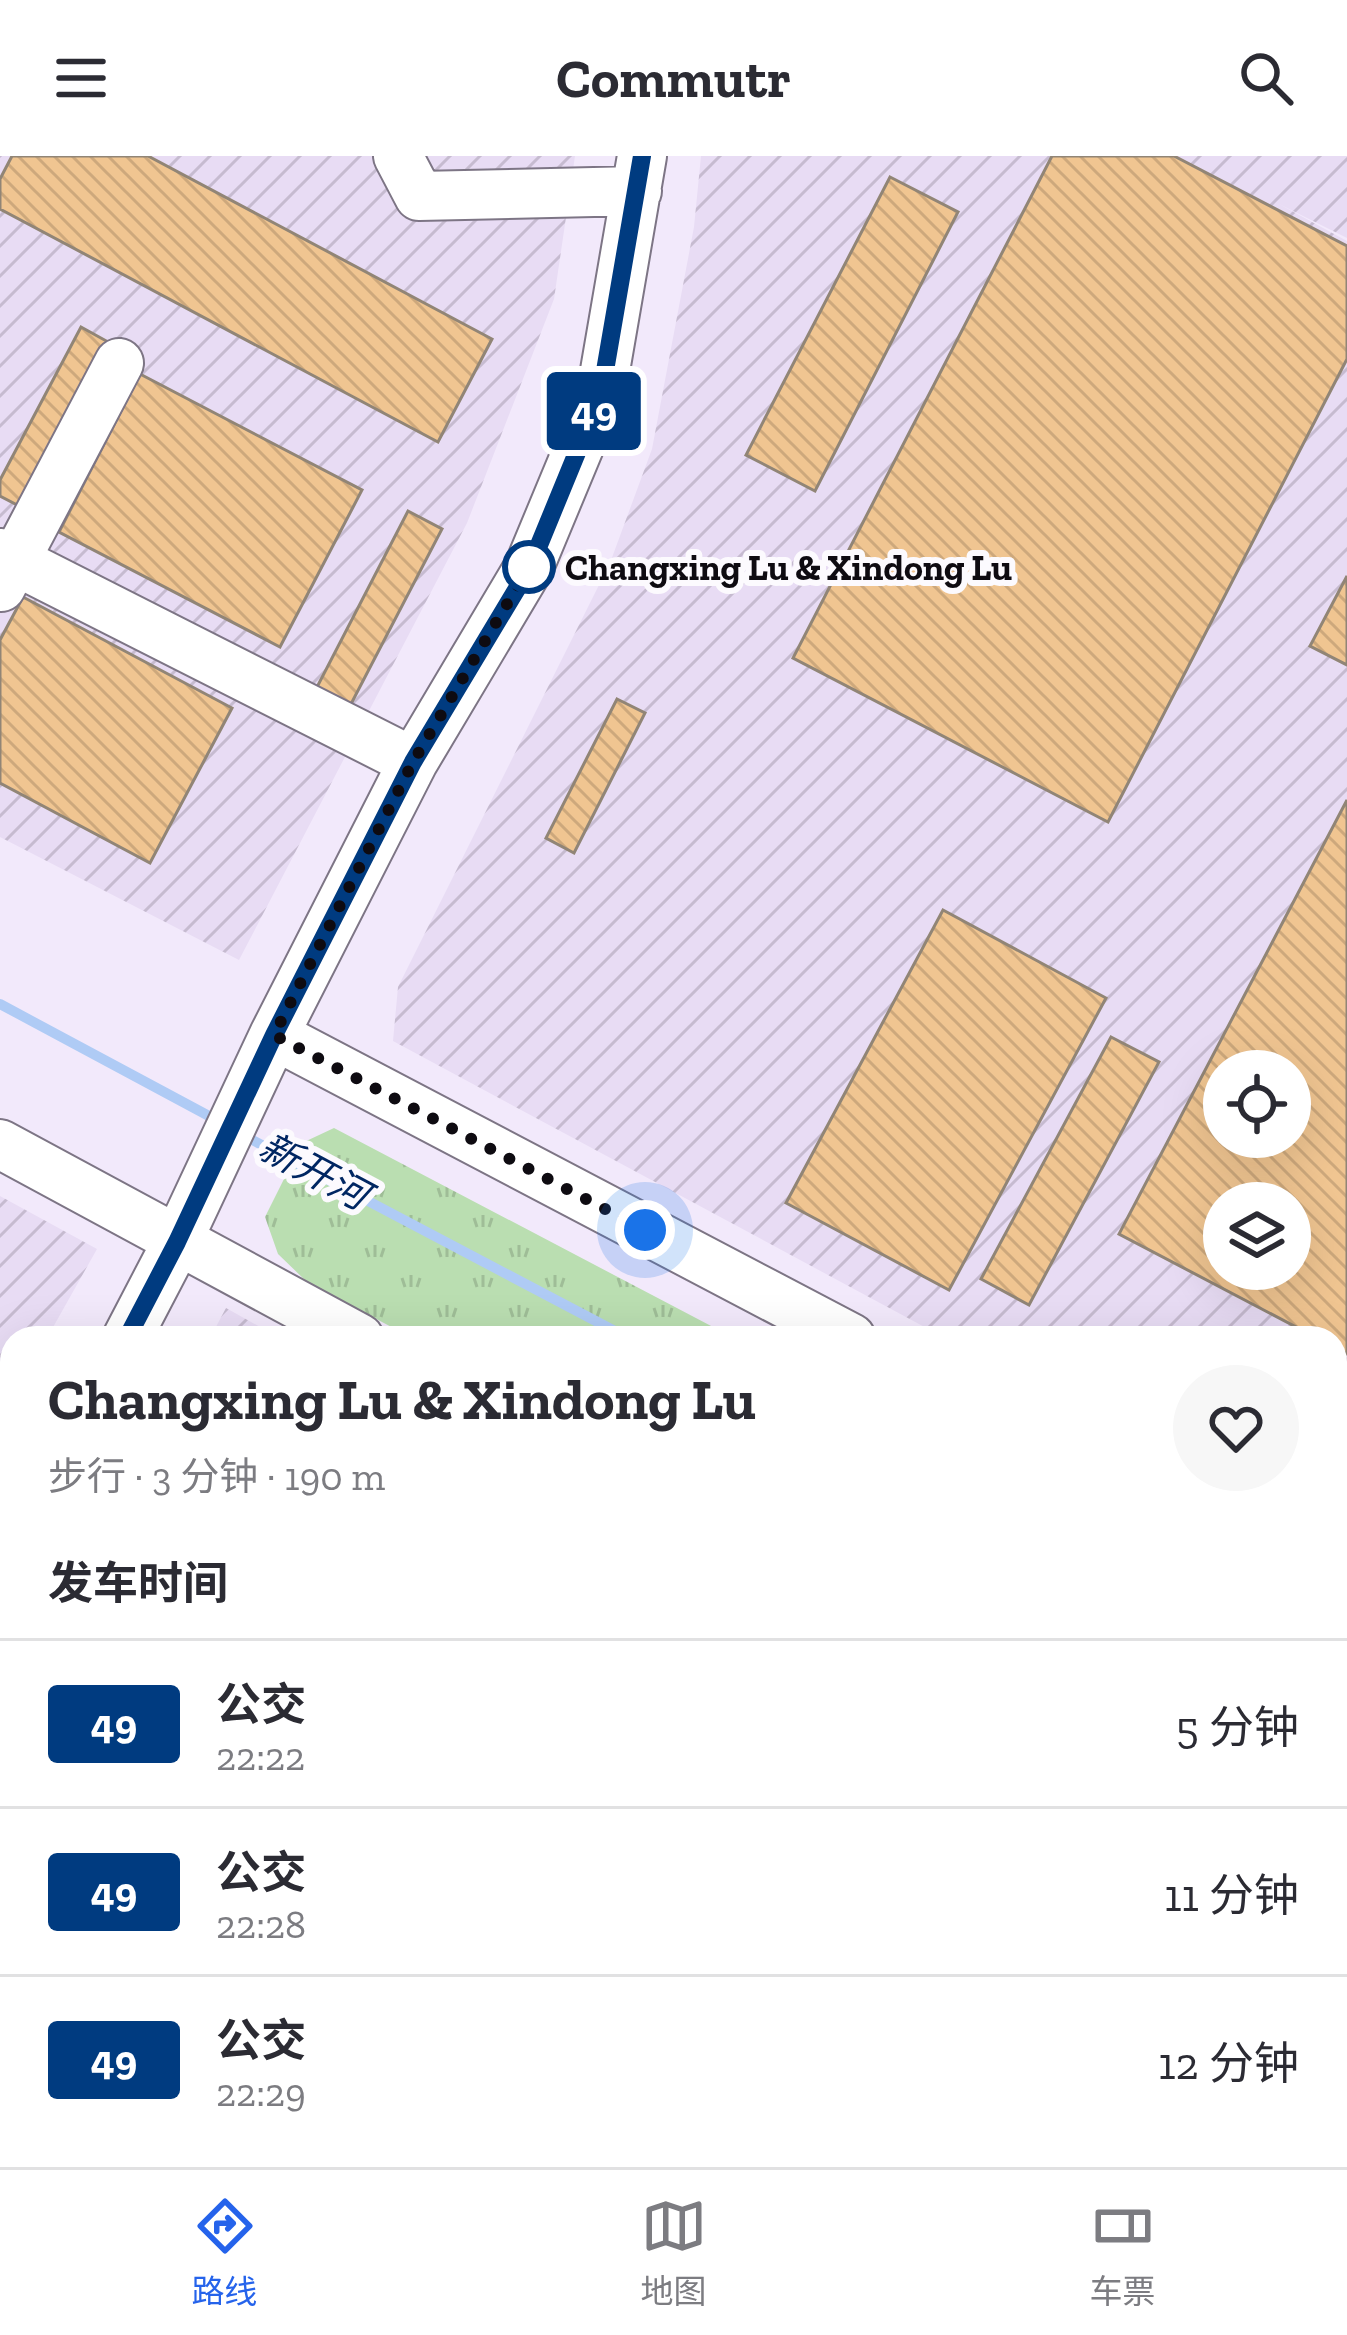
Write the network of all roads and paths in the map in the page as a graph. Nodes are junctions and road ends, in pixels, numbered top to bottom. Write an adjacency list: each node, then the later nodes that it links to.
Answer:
1 (398, 156): 2 (street)
2 (639, 174): 5 (street)
3 (119, 363): 4 (street)
4 (5, 568): 5 (street)
5 (413, 762): 6 (street)
6 (274, 1035): 8 (street); 11 (street)
7 (0, 1144): 8 (street)
8 (177, 1242): 9 (street); 10 (street)
9 (134, 1326)
10 (336, 1326)
11 (828, 1326)

